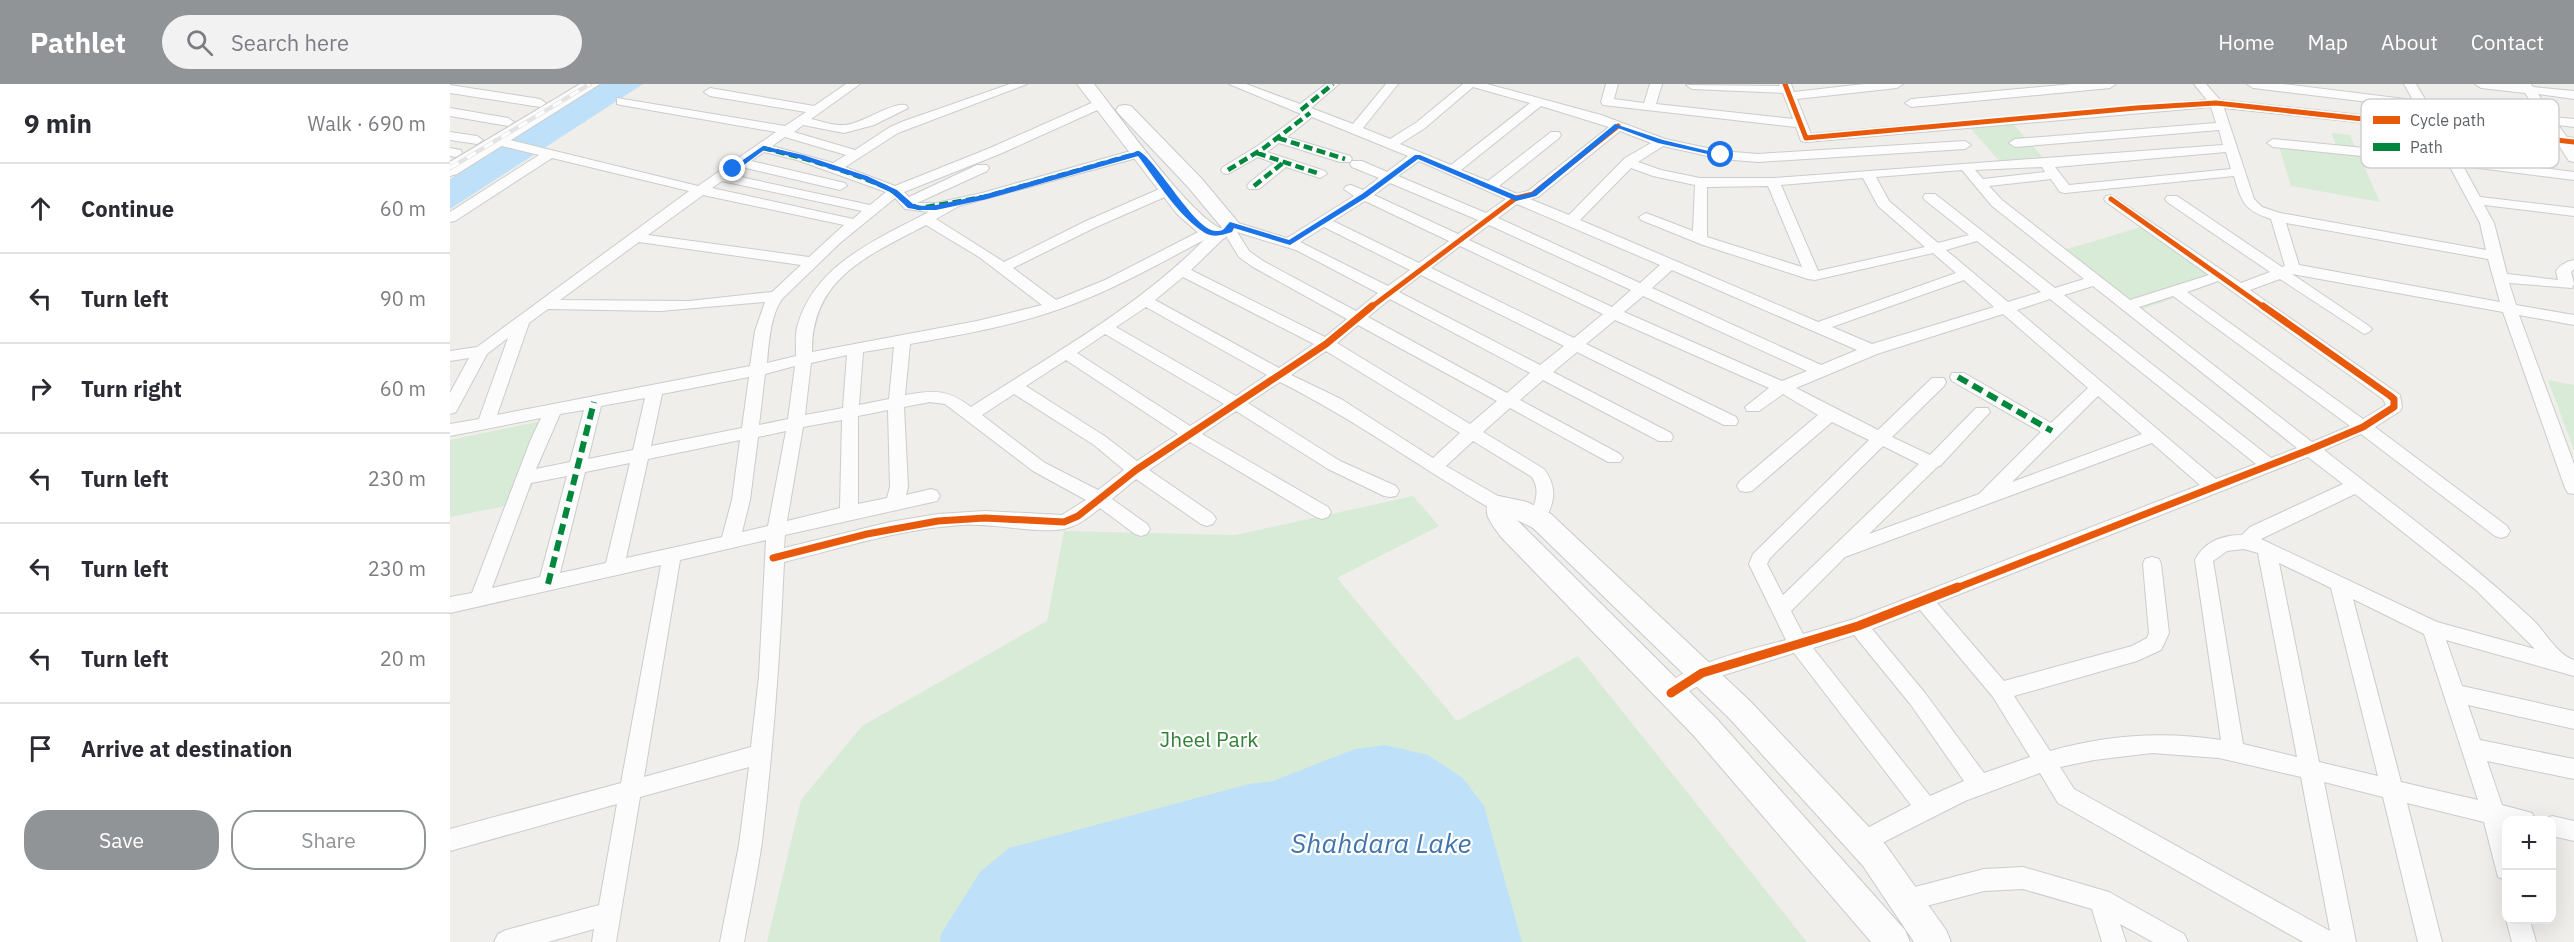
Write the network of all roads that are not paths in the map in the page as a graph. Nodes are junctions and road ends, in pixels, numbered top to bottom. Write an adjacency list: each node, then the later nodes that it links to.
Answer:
1 (569, 84): 33 (main road)
2 (592, 84): 59 (main road)
3 (833, 84): 20 (street)
4 (1021, 84): 73 (street)
5 (1085, 84): 37 (main road)
6 (1104, 84): 53 (main road)
7 (1235, 84): 42 (street)
8 (1333, 84): 42 (street)
9 (1392, 84): 54 (street)
10 (1472, 84): 32 (street); 64 (street)
11 (1612, 84): 38 (street)
12 (1656, 84): 38 (street)
13 (1897, 84): 25 (street)
14 (1978, 84): 28 (street)
15 (2108, 84): 28 (street); 39 (street)
16 (2200, 84): 35 (street)
17 (2253, 84): 29 (street)
18 (2410, 84): 30 (street)
19 (2481, 84): 22 (street)
20 (853, 85): 40 (street)
21 (1692, 85): 25 (street); 43 (street)
22 (2527, 87): 27 (street)
23 (1541, 88): 32 (street)
24 (450, 89): 33 (street)
25 (1787, 90): 50 (street)
26 (710, 92): 40 (street)
27 (2574, 95)
28 (1990, 96): 34 (street); 46 (street)
29 (2386, 99)
30 (2419, 99)
31 (621, 101): 56 (street)
32 (1535, 101): 51 (street); 87 (street)
33 (540, 103): 48 (main road)
34 (1911, 103)
35 (2216, 103): 39 (street); 44 (street); 52 (street)
36 (902, 108): 45 (street)
37 (1103, 108): 53 (main road); 103 (street); 110 (street)
38 (1646, 108): 43 (street); 55 (street)
39 (2136, 108): 46 (street)
40 (818, 110): 45 (street)
41 (450, 112): 48 (street)
42 (1306, 112): 54 (street); 58 (street)
43 (1690, 112): 50 (street)
44 (2361, 119)
45 (802, 121): 56 (street)
46 (2006, 121): 50 (street); 63 (street)
47 (2559, 121): 49 (street)
48 (508, 122): 68 (main road)
49 (2574, 123)
50 (1800, 124)
51 (1618, 126): 55 (street); 106 (street)
52 (2224, 126): 63 (street); 67 (street)
53 (1129, 127): 71 (main road); 122 (main road)
54 (1355, 129): 64 (street)
55 (1633, 131): 60 (street)
56 (786, 132): 66 (street); 73 (street)
57 (1555, 135): 100 (street)
58 (1278, 138): 72 (street); 94 (street)
59 (498, 141): 70 (street); 85 (main road)
60 (1661, 142): 65 (street); 78 (street)
61 (2272, 142): 69 (street)
62 (2568, 142): 75 (street)
63 (2015, 143): 79 (street)
64 (1389, 145): 74 (street)
65 (1965, 146)
66 (763, 148): 77 (street); 82 (street)
67 (2231, 148): 80 (street); 88 (street)
68 (452, 149)
69 (2361, 150)
70 (551, 153): 101 (street); 116 (street)
71 (1139, 153): 102 (main road); 111 (street)
72 (1257, 153): 76 (street); 86 (street)
73 (856, 154): 82 (street)
74 (1417, 156): 87 (street); 94 (street)
75 (2574, 158)
76 (1284, 162): 89 (street); 99 (street)
77 (742, 163): 93 (street); 98 (street)
78 (1629, 163): 95 (street); 120 (street)
79 (2029, 163): 80 (street); 81 (street)
80 (2045, 163): 91 (street)
81 (1965, 166): 90 (street); 97 (street)
82 (835, 168): 103 (street)
83 (2457, 168): 109 (street)
84 (2509, 168): 92 (street)
85 (450, 170)
86 (1228, 170)
87 (1453, 171): 100 (street)
88 (2240, 172): 91 (street); 115 (street)
89 (1320, 174)
90 (1868, 175): 96 (street); 128 (street)
91 (2055, 175): 97 (street)
92 (2574, 176)
93 (721, 177): 101 (street); 112 (street)
94 (1387, 177): 104 (street); 118 (street)
95 (1711, 182): 96 (street); 125 (street)
96 (1773, 182): 138 (street)
97 (1979, 183): 141 (street)
98 (840, 186)
99 (1254, 186)
100 (1490, 186): 106 (street)
101 (700, 190): 121 (street); 124 (street)
102 (1169, 190): 122 (main road); 133 (street)
103 (895, 191): 110 (street); 112 (street)
104 (1358, 192): 119 (street); 126 (street)
105 (1930, 197): 123 (street)
106 (1516, 198): 118 (street); 120 (street)
107 (2172, 199): 136 (street)
108 (2111, 200): 139 (street)
109 (2474, 200): 113 (street); 129 (street)
110 (908, 203): 111 (street)
111 (954, 204): 117 (street)
112 (871, 209): 121 (street)
113 (2574, 212)
114 (1646, 217): 125 (street)
115 (2277, 217): 129 (street); 136 (street)
116 (450, 218)
117 (926, 219): 133 (street); 169 (street)
118 (1488, 219): 126 (street); 142 (street)
119 (1323, 221): 127 (street); 134 (street)
120 (1571, 221): 131 (street)
121 (853, 223): 130 (street)
122 (1222, 230): 127 (street); 135 (street); 151 (street); 156 (street)
123 (1979, 236): 128 (street); 146 (street)
124 (635, 237): 130 (street); 149 (street)
125 (1700, 239): 138 (street)
126 (1462, 240): 134 (street); 154 (street)
127 (1290, 242): 145 (street)
128 (1938, 248): 137 (street); 138 (street)
129 (2494, 256): 140 (street)
130 (812, 262): 147 (street)
131 (1670, 264): 142 (street); 159 (street)
132 (2574, 264): 140 (street)
133 (1002, 268): 151 (street)
134 (1420, 269): 145 (street); 163 (street)
135 (1182, 271): 148 (street); 162 (street)
136 (2286, 271): 144 (street); 153 (street); 160 (street)
137 (1968, 274): 152 (street); 159 (street)
138 (1814, 276)
139 (2220, 276): 143 (street); 144 (street)
140 (2502, 278): 153 (street)
141 (2096, 280): 146 (street); 150 (street)
142 (1642, 289): 154 (street); 171 (street)
143 (2175, 290): 150 (street); 194 (street)
144 (2240, 290): 194 (street)
145 (1388, 293): 156 (street); 172 (street)
146 (2052, 294): 152 (street); 207 (street)
147 (777, 296): 149 (street); 170 (street)
148 (1145, 301): 158 (street); 173 (street)
149 (542, 304): 155 (street)
150 (2130, 305): 203 (street)
151 (1054, 306): 161 (street)
152 (2006, 309): 165 (street); 178 (street)
153 (2510, 310): 157 (street); 215 (street)
154 (1614, 314): 163 (street); 177 (street)
155 (523, 319): 166 (street); 193 (street)
156 (1359, 319): 162 (street); 180 (street)
157 (2574, 320)
158 (1105, 327): 167 (street); 183 (street)
159 (1818, 327): 165 (street)
160 (2364, 329)
161 (903, 339): 164 (street); 182 (street)
162 (1326, 344): 173 (street); 198 (street)
163 (1576, 345): 172 (street); 191 (street)
164 (856, 348): 169 (street); 187 (street)
165 (1871, 350): 171 (street)
166 (481, 351): 168 (street); 185 (street)
167 (1066, 353): 176 (street); 199 (street)
168 (450, 356)
169 (804, 358): 170 (street); 192 (street)
170 (759, 370): 179 (street); 197 (street)
171 (1819, 370): 177 (street)
172 (1542, 372): 180 (street); 201 (street)
173 (1279, 375): 183 (street); 208 (street)
174 (1958, 377): 196 (street)
175 (1938, 382): 202 (street)
176 (1014, 386): 190 (street); 210 (street)
177 (1782, 387): 184 (street); 189 (street)
178 (2098, 387): 196 (street); 200 (street)
179 (655, 390): 181 (street); 204 (street)
180 (1507, 400): 198 (street); 205 (street)
181 (594, 402): 186 (street); 209 (street)
182 (897, 402): 187 (street); 190 (street); 220 (street)
183 (1237, 404): 199 (street); 216 (street)
184 (1753, 406)
185 (450, 408)
186 (553, 411): 193 (street); 211 (street)
187 (851, 412): 192 (street); 223 (street)
188 (1982, 412): 206 (street)
189 (1830, 414): 202 (street); 213 (street)
190 (970, 415): 218 (street)
191 (1730, 421)
192 (796, 422): 197 (street); 227 (street)
193 (486, 423): 195 (street)
194 (2362, 427): 203 (street); 228 (street)
195 (450, 430)
196 (2052, 431): 219 (street)
197 (751, 432): 204 (street); 230 (street)
198 (1470, 432): 208 (street); 224 (street)
199 (1189, 434): 210 (street); 222 (street)
200 (2155, 436): 214 (street); 219 (street)
201 (1665, 437)
202 (1878, 439): 206 (street); 242 (street)
203 (2311, 449): 207 (street); 212 (street)
204 (641, 456): 209 (street); 236 (street)
205 (1614, 458)
206 (1931, 462): 232 (street)
207 (2269, 465): 214 (street)
208 (1434, 467): 221 (street)
209 (577, 469): 211 (street); 237 (street)
210 (1136, 470): 218 (street); 225 (street)
211 (524, 478): 239 (street)
212 (2357, 485): 229 (street); 246 (street)
213 (1746, 486)
214 (2214, 487): 240 (street)
215 (2574, 488)
216 (1390, 491)
217 (931, 496): 220 (street)
218 (1100, 499): 226 (street); 234 (street)
219 (1982, 501): 232 (street)
220 (895, 503): 223 (street)
221 (1499, 505): 224 (main road); 249 (main road)
222 (1322, 512)
223 (849, 513): 227 (street)
224 (1537, 518): 247 (main road)
225 (1207, 519)
226 (1141, 529)
227 (776, 530): 230 (street); 234 (street)
228 (2501, 531)
229 (2248, 541): 231 (street); 253 (street)
230 (730, 542): 233 (street)
231 (2267, 549): 238 (street); 256 (street)
232 (1837, 553): 242 (street)
233 (672, 555): 236 (street); 260 (street)
234 (773, 558): 254 (street)
235 (2152, 564): 248 (street)
236 (614, 568): 237 (street)
237 (548, 584): 239 (street)
238 (2339, 584): 244 (street); 259 (street)
239 (479, 598): 241 (street)
240 (1923, 600): 243 (street); 248 (street)
241 (450, 605)
242 (1781, 609): 245 (street)
243 (1858, 626): 245 (street); 258 (street)
244 (2434, 630): 246 (street); 250 (street)
245 (1798, 644): 247 (street); 261 (street)
246 (2568, 667)
247 (1702, 673): 249 (street); 265 (main road)
248 (2000, 691): 255 (street)
249 (1671, 693): 274 (main road)
250 (2454, 693): 251 (street); 252 (street)
251 (2574, 720)
252 (2471, 748): 257 (street); 262 (street)
253 (2232, 750): 255 (street); 256 (street)
254 (762, 754): 260 (street); 273 (street)
255 (2043, 761): 258 (street); 278 (street)
256 (2309, 769): 259 (street); 279 (street)
257 (2574, 769)
258 (1980, 786): 261 (street)
259 (2391, 788): 262 (street); 280 (street)
260 (629, 792): 264 (street); 269 (street)
261 (1927, 809): 265 (street)
262 (2494, 814): 263 (street); 266 (street)
263 (2504, 816)
264 (450, 840)
265 (1862, 842): 267 (main road)
266 (2502, 851)
267 (1907, 900): 268 (street); 275 (main road)
268 (2101, 900): 276 (street); 277 (street)
269 (607, 914): 271 (street); 272 (street)
270 (2519, 924): 281 (street)
271 (506, 942)
272 (604, 942)
273 (732, 942)
274 (1893, 942)
275 (1934, 942)
276 (2114, 942)
277 (2176, 942)
278 (2326, 942)
279 (2343, 942)
280 (2430, 942)
281 (2524, 942)

